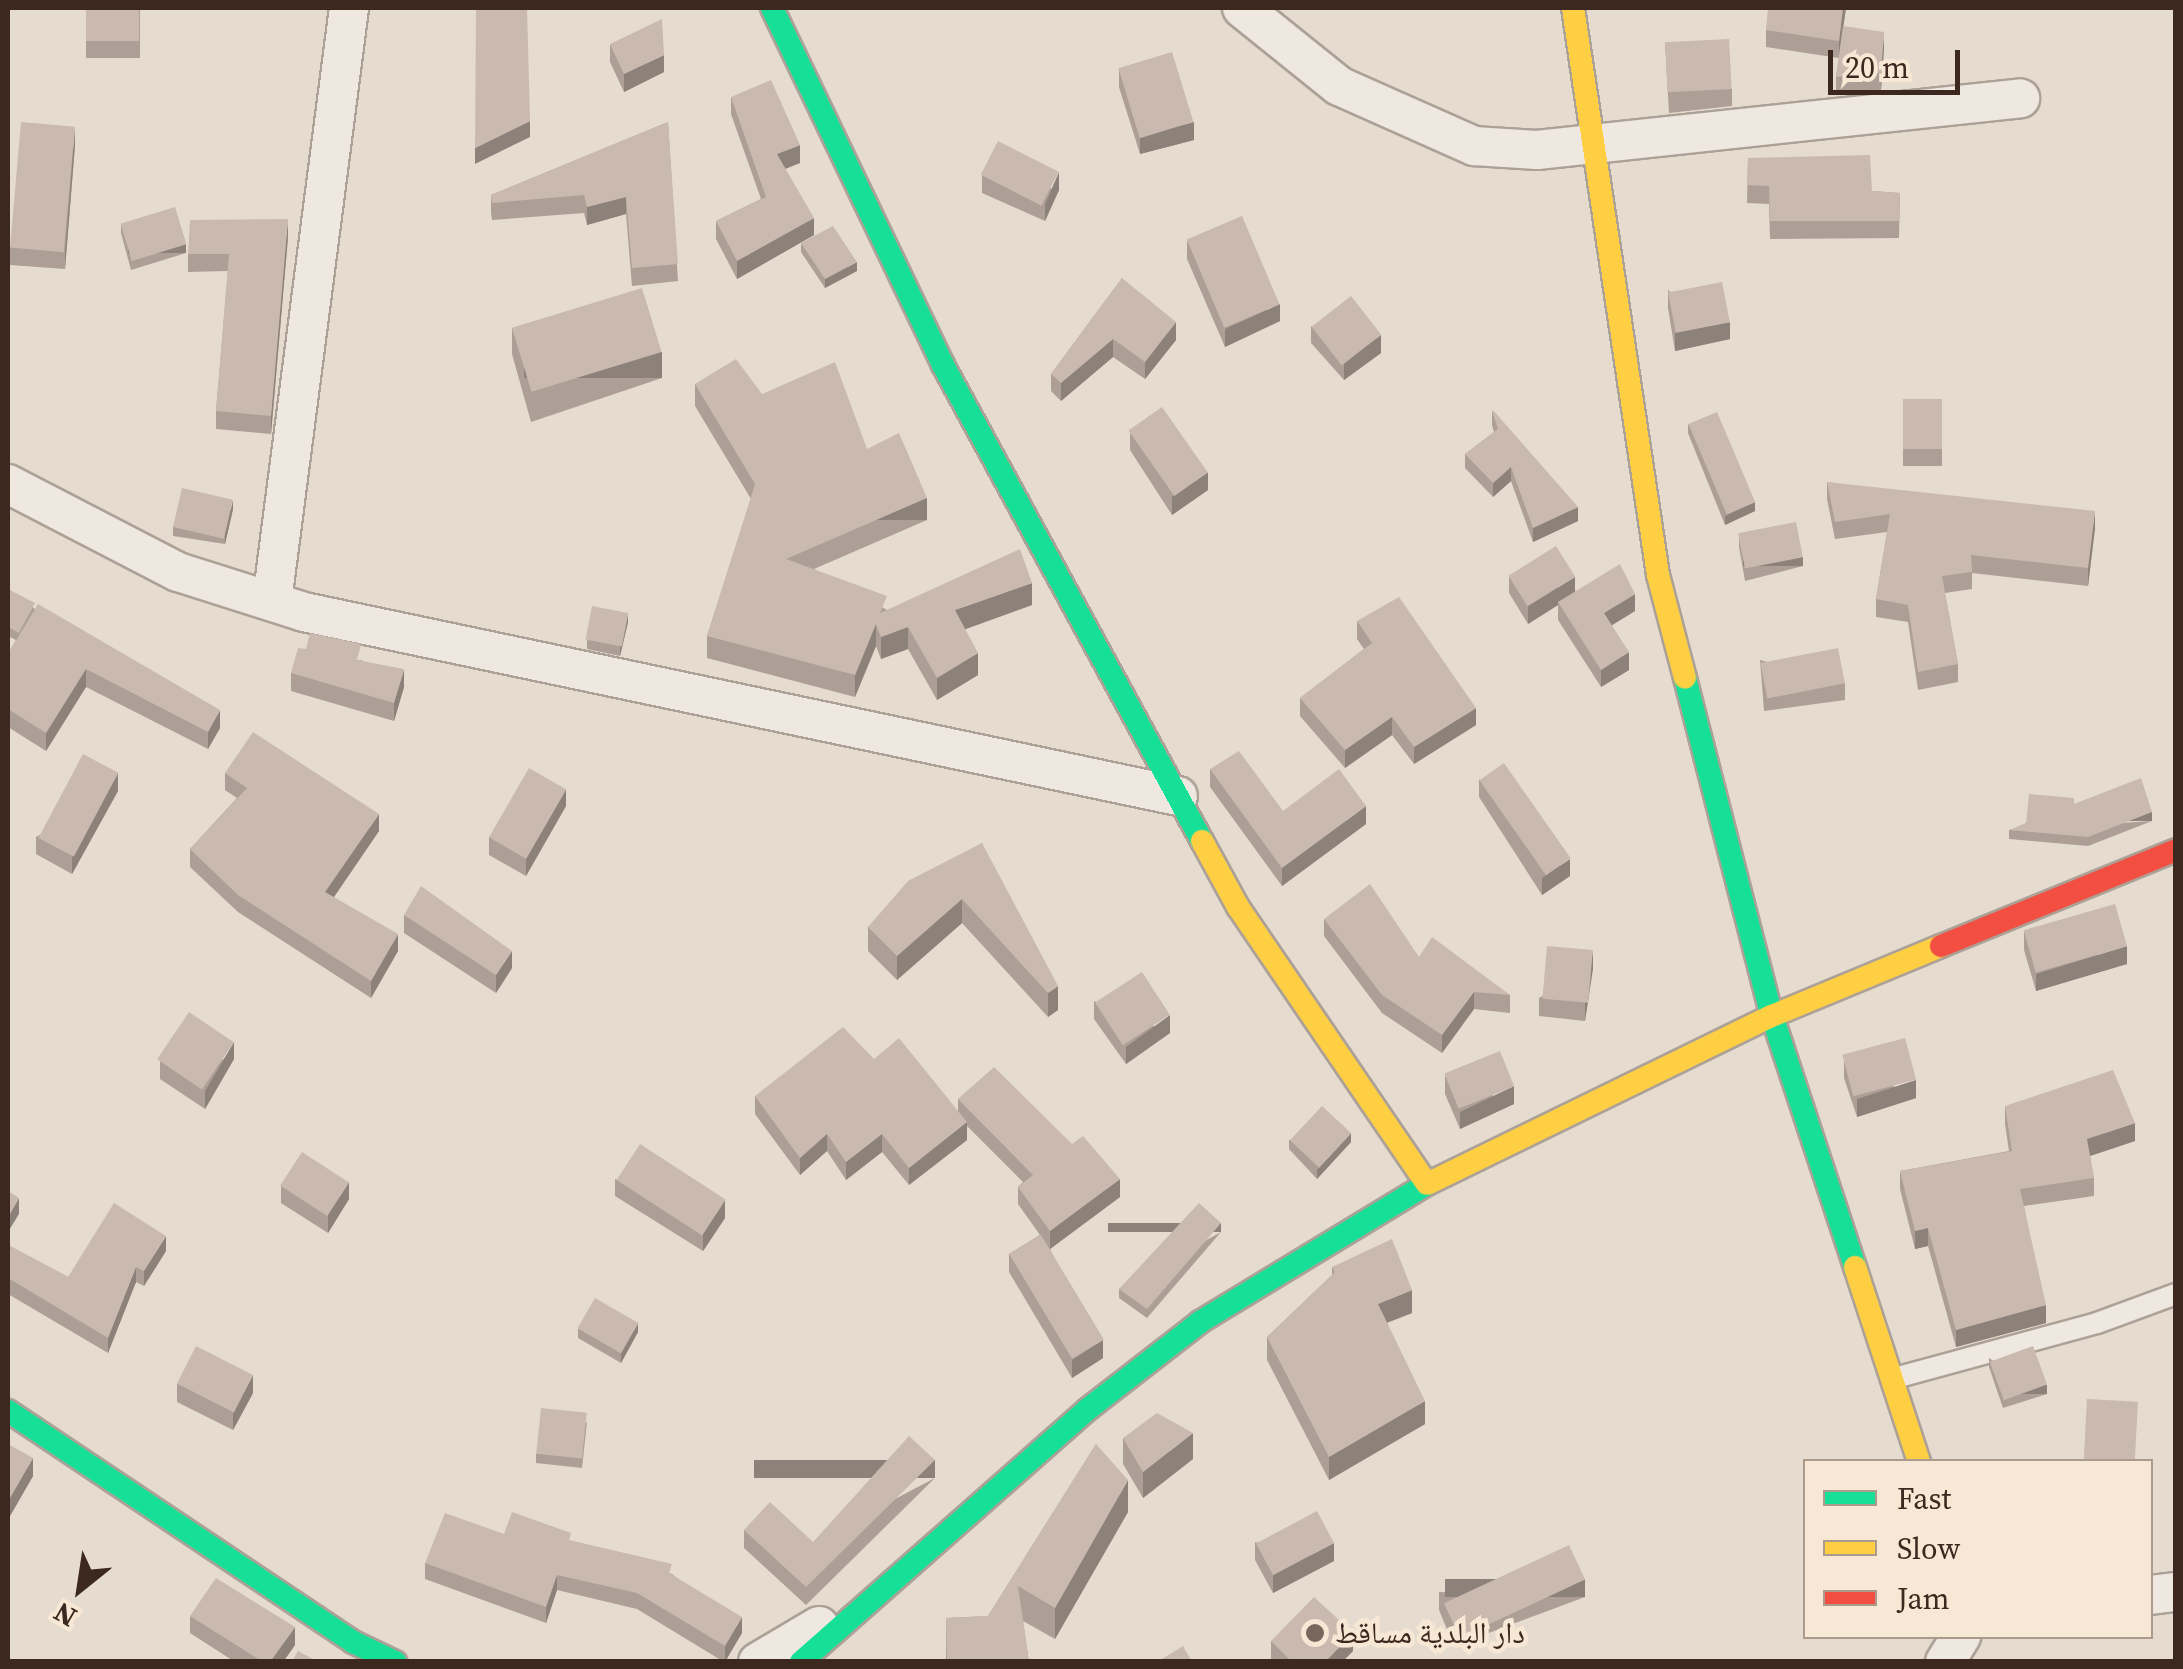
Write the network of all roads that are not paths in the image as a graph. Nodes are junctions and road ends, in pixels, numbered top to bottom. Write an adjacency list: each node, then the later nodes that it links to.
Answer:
1 (349, 8): 8 (street)
2 (772, 8): 9 (main road)
3 (1242, 8): 6 (street)
4 (1572, 8): 6 (main road)
5 (2020, 98): 6 (street)
6 (1598, 143): 11 (main road)
7 (8, 484): 8 (street)
8 (272, 602): 9 (street)
9 (1178, 796): 12 (main road)
10 (2176, 850): 11 (main road)
11 (1772, 1016): 12 (main road); 14 (main road)
12 (1427, 1184): 17 (main road)
13 (2176, 1294): 14 (lane)
14 (1890, 1379): 16 (main road)
15 (8, 1411): 19 (main road)
16 (1919, 1459)
17 (865, 1599): 22 (street); 23 (main road)
18 (1958, 1639): 24 (street)
19 (353, 1642): 20 (main road); 21 (main road)
20 (369, 1662)
21 (396, 1662)
22 (758, 1662)
23 (801, 1662)
24 (1945, 1662)

